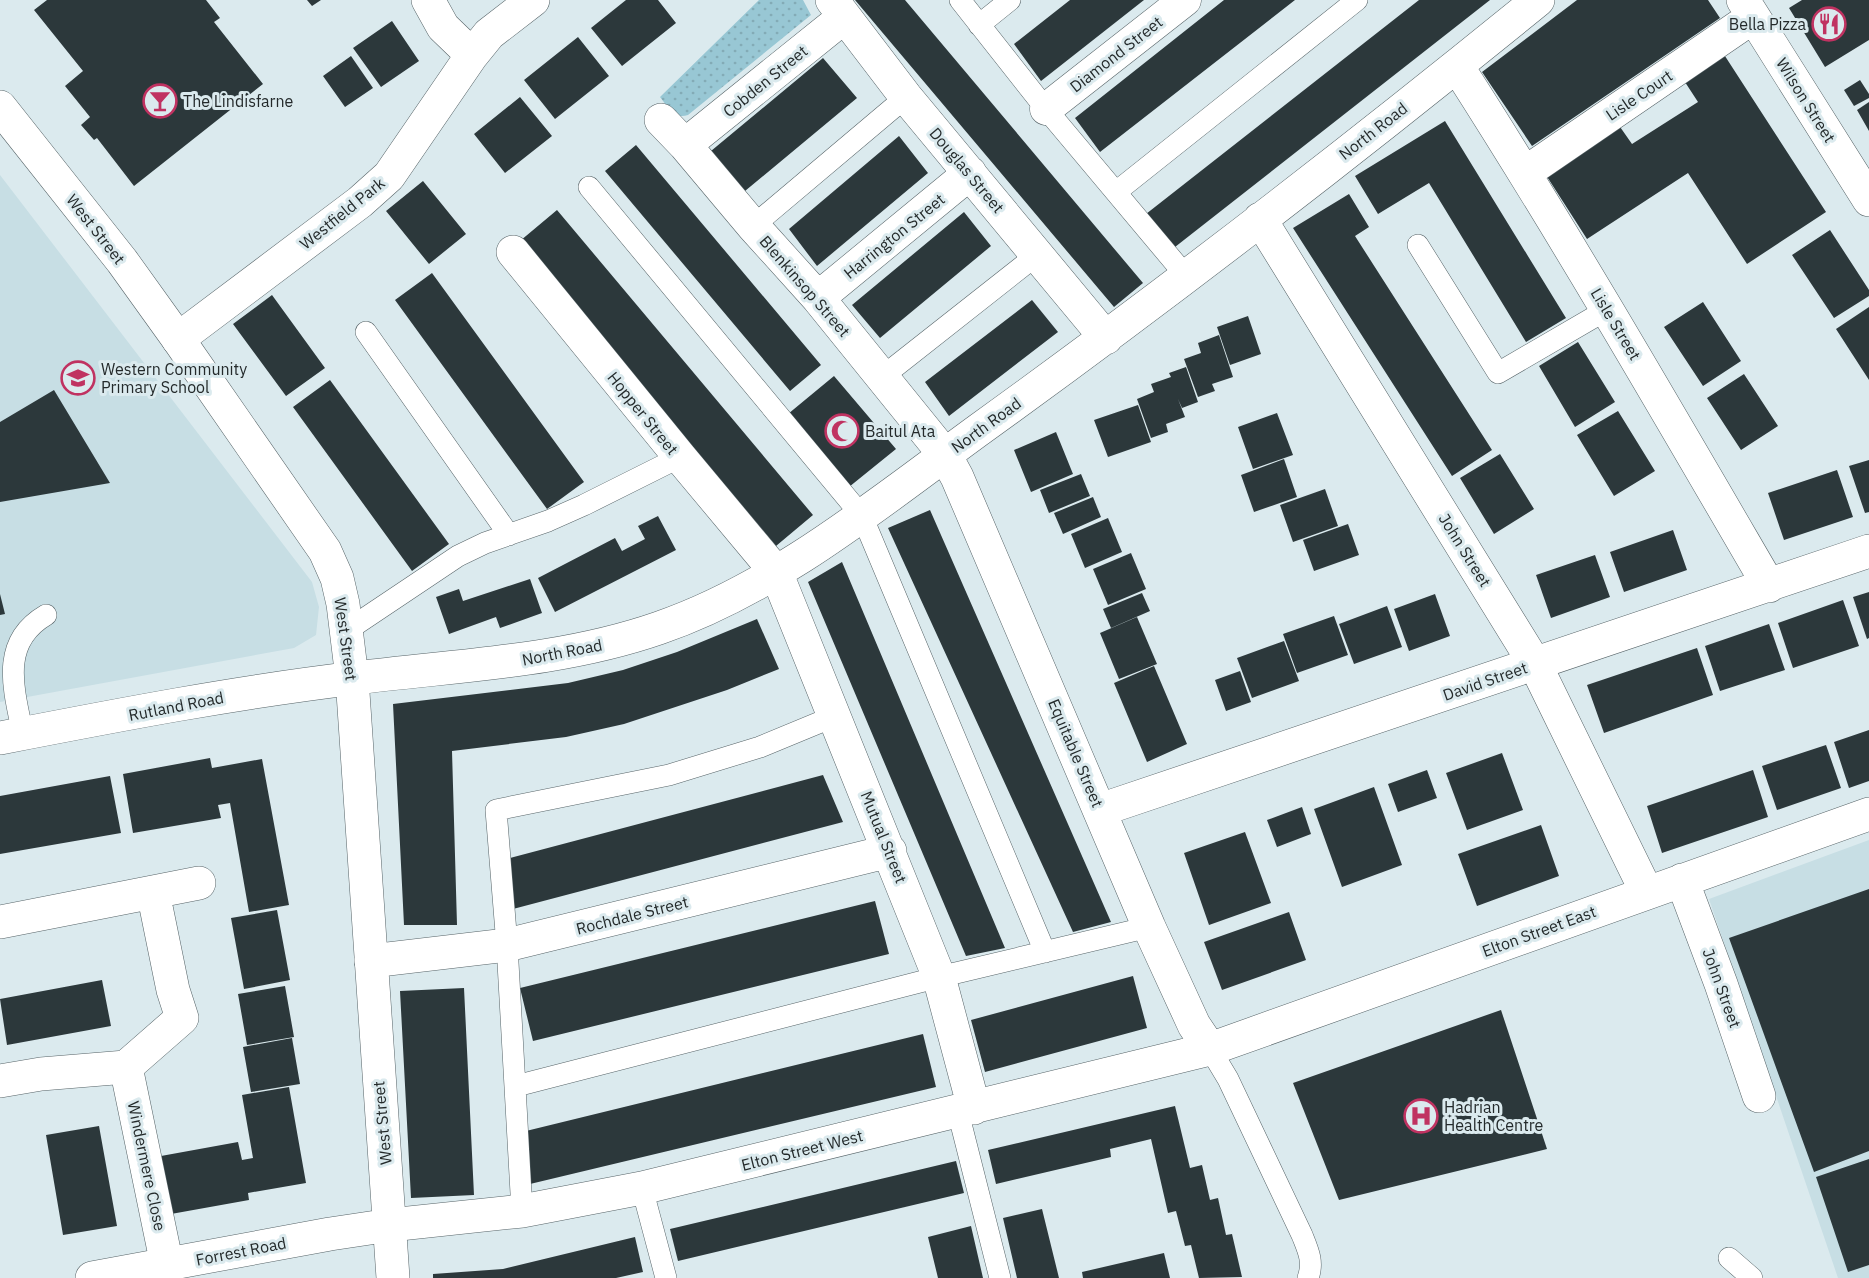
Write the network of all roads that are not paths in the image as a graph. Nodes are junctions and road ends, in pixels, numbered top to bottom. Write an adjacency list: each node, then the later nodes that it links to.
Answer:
1 (428, 0): 11 (street)
2 (533, 0): 11 (street, Westfield Park)
3 (960, 0): 10 (lane)
4 (1010, 0): 10 (lane)
5 (1185, 0): 15 (street, Diamond Street)
6 (1358, 0): 21 (lane)
7 (1538, 0): 12 (street, North Road)
8 (1746, 5): 19 (street, Lisle Court); 22 (street, Wilson Street)
9 (838, 9): 13 (street, Douglas Street); 17 (street, Cobden Street)
10 (979, 25): 15 (lane)
11 (472, 55): 33 (street, Westfield Park)
12 (1457, 66): 19 (street, Lisle Street); 23 (street, North Road)
13 (906, 97): 18 (street, Douglas Street); 24 (lane)
14 (0, 107): 33 (street, West Street)
15 (1046, 109): 21 (lane)
16 (661, 120): 17 (street, Blenkinsop Street)
17 (685, 145): 24 (street, Blenkinsop Street)
18 (970, 173): 27 (street, Douglas Street); 29 (street, Harrington Street)
19 (1525, 173): 30 (street, Lisle Street)
20 (589, 187): 37 (lane)
21 (1116, 192): 28 (lane)
22 (1869, 200)
23 (1260, 219): 28 (street, North Road); 44 (street, John Street)
24 (753, 226): 29 (street, Blenkinsop Street)
25 (1418, 245): 30 (lane)
26 (513, 252): 36 (street, Hopper Street)
27 (1038, 254): 32 (street, Douglas Street); 34 (lane)
28 (1186, 276): 32 (street, North Road)
29 (818, 298): 34 (street, Blenkinsop Street)
30 (1608, 309): 41 (street, Lisle Street)
31 (366, 332): 38 (lane)
32 (1106, 338): 35 (street, North Road)
33 (178, 339): 43 (street, West Street)
34 (882, 377): 35 (street, Blenkinsop Street)
35 (945, 455): 37 (street, North Road); 48 (street, Equitable Street)
36 (680, 457): 38 (lane); 40 (street, Hopper Street)
37 (862, 516): 40 (street, North Road); 58 (lane)
38 (509, 535): 43 (lane)
39 (1869, 551): 41 (street, David Street)
40 (776, 572): 45 (street, North Road); 46 (street, Mutual Street)
41 (1769, 586): 44 (street, David Street)
42 (46, 615): 47 (lane)
43 (346, 631): 45 (street, West Street)
44 (1535, 664): 48 (street, David Street); 54 (street, John Street)
45 (352, 678): 47 (street, Rutland Road); 59 (street, West Street)
46 (835, 716): 50 (street, Mutual Street); 57 (lane)
47 (11, 736)
48 (1100, 810): 56 (street, Equitable Street)
49 (1869, 814): 51 (street, Elton Street East)
50 (890, 851): 57 (street, Rochdale Street); 60 (street, Mutual Street)
51 (1682, 880): 54 (street, Elton Street East); 65 (street, John Street)
52 (199, 883): 53 (street)
53 (153, 892): 55 (street); 62 (street)
54 (1647, 893): 61 (street, Elton Street East)
55 (0, 922)
56 (1149, 927): 58 (lane); 61 (street, Equitable Street)
57 (507, 945): 59 (street, Rochdale Street); 64 (lane)
58 (1045, 952): 60 (lane)
59 (371, 961): 69 (street, West Street)
60 (939, 977): 64 (lane); 66 (street, Mutual Street)
61 (1210, 1049): 66 (street, Elton Street West); 76 (lane)
62 (126, 1067): 63 (street); 71 (street, Windermere Close)
63 (0, 1081)
64 (516, 1086): 68 (lane)
65 (1759, 1096)
66 (966, 1110): 67 (street, Elton Street West); 75 (lane)
67 (642, 1188): 68 (street, Elton Street West); 74 (lane)
68 (522, 1211): 69 (street, Elton Street West)
69 (390, 1225): 71 (street, Forrest Road); 73 (street, West Street)
70 (1729, 1258): 77 (lane)
71 (167, 1265): 72 (street, Forrest Road)
72 (92, 1278)
73 (393, 1278)
74 (666, 1278)
75 (1000, 1278)
76 (1308, 1278)
77 (1752, 1278)

